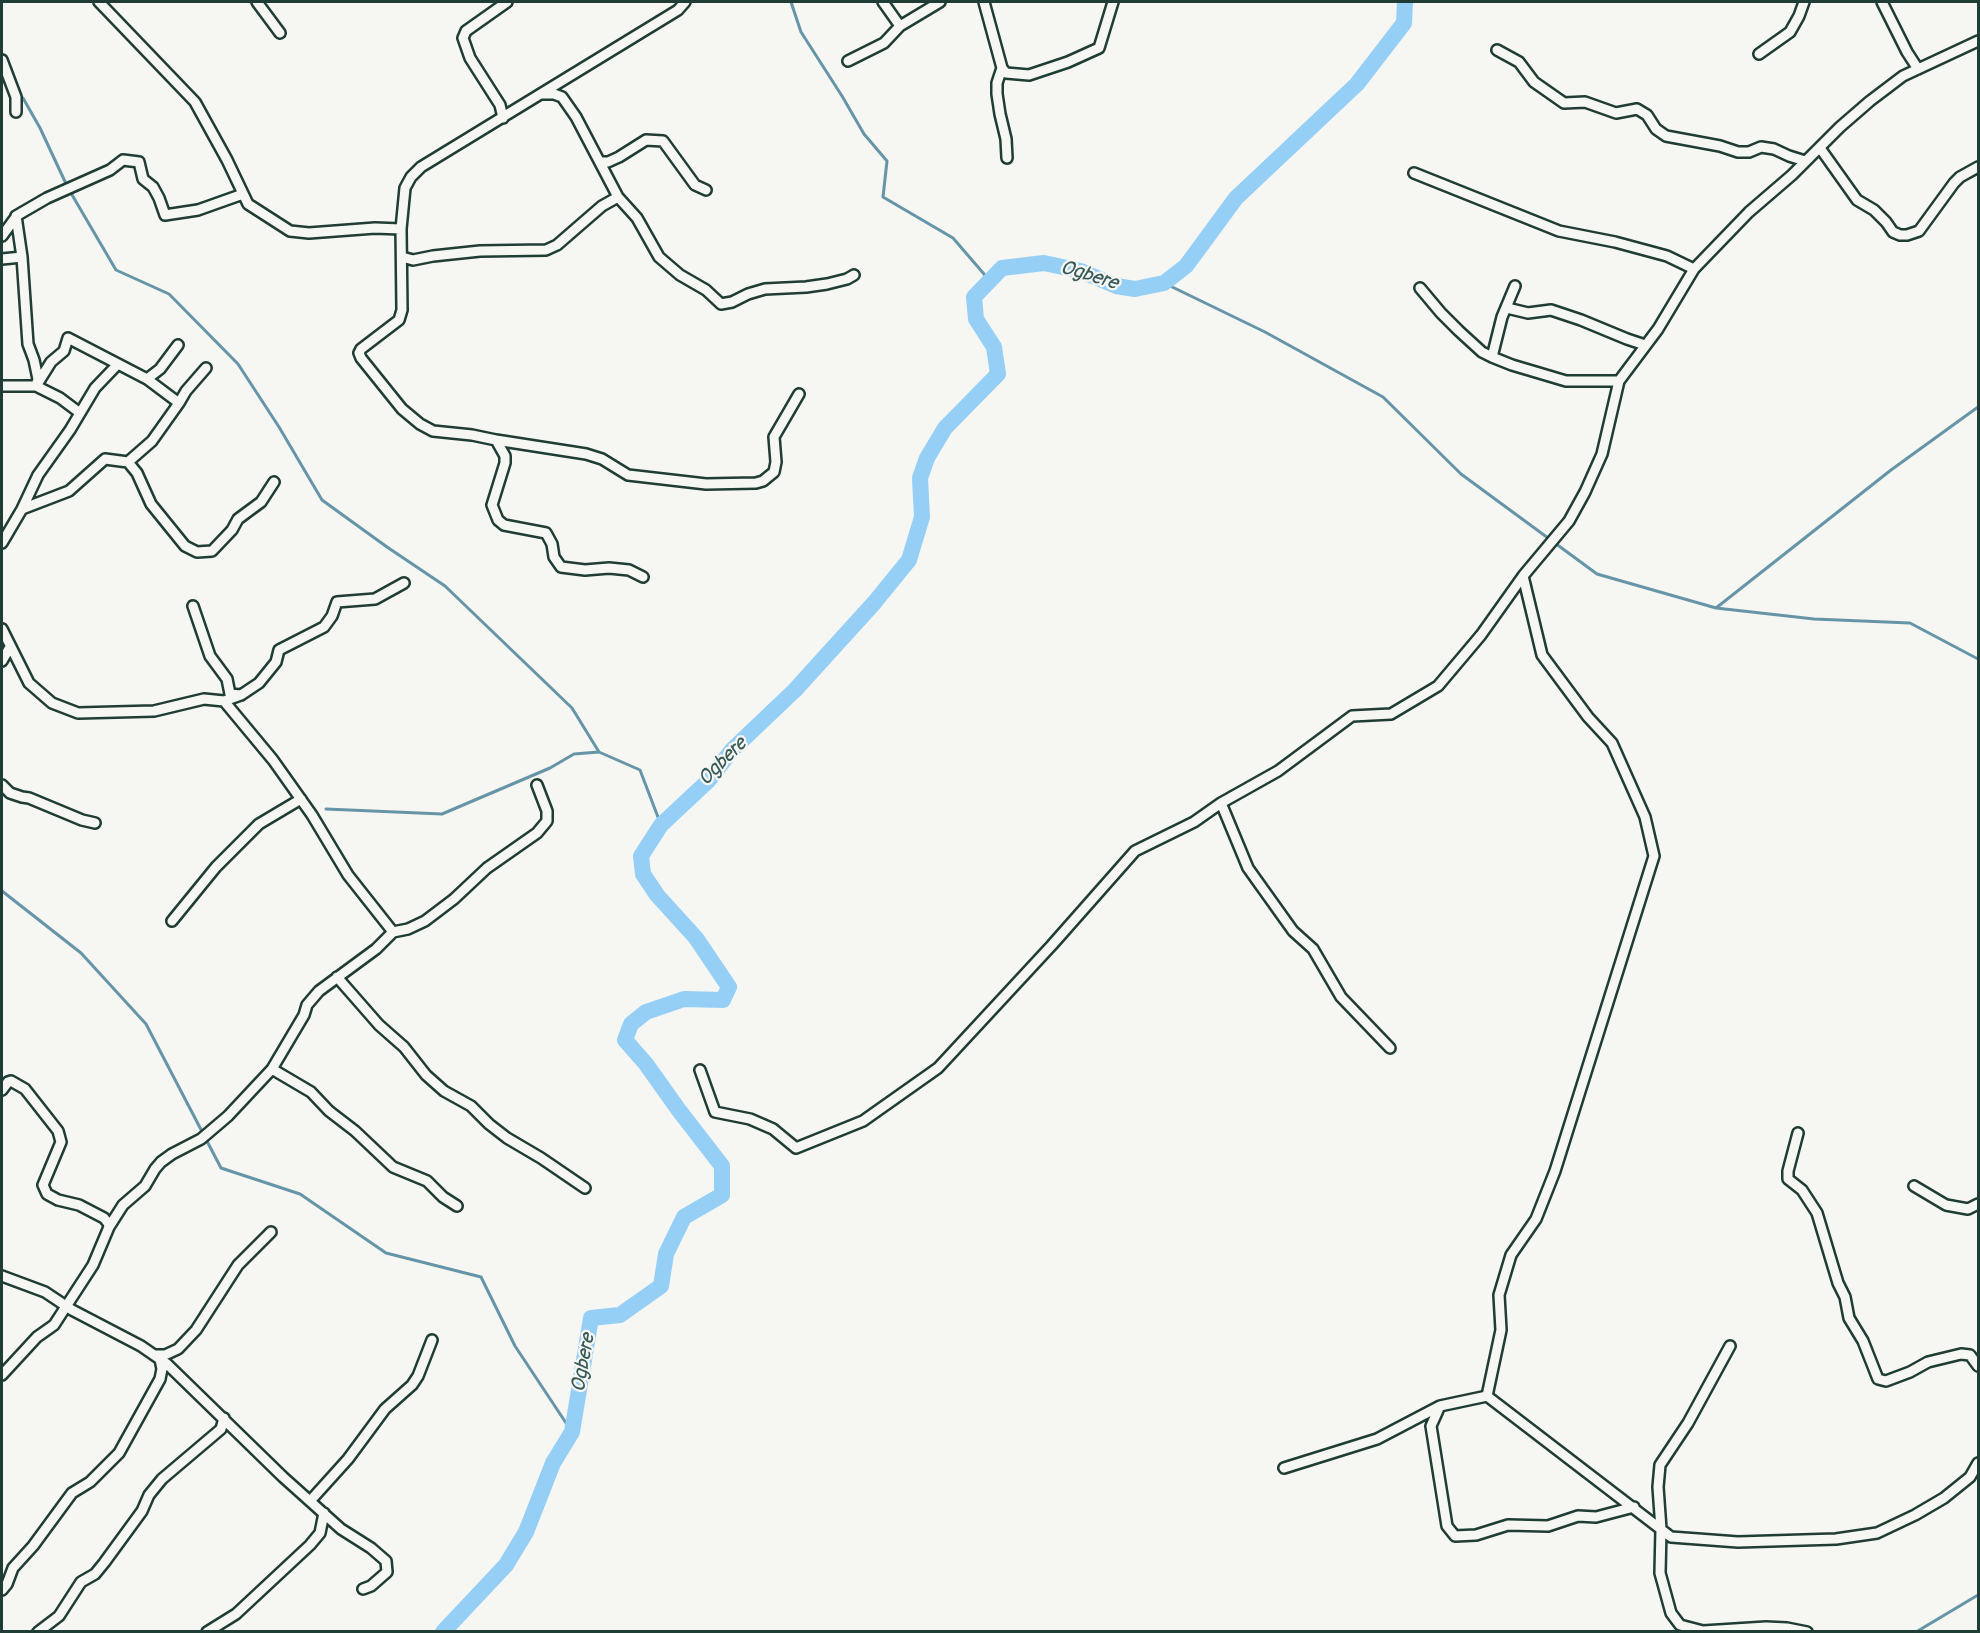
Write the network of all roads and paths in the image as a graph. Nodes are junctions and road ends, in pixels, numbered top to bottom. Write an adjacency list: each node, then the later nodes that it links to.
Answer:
1 (99, 2): 30 (street)
2 (257, 2): 12 (street)
3 (507, 2): 22 (street)
4 (685, 2): 20 (street)
5 (883, 2): 11 (street)
6 (939, 2): 11 (street)
7 (984, 2): 18 (street)
8 (1113, 2): 18 (street)
9 (1804, 2): 15 (street)
10 (1882, 2): 19 (street)
11 (900, 26): 17 (street)
12 (280, 33)
13 (1978, 41): 19 (street)
14 (1497, 50): 25 (street)
15 (1759, 54)
16 (2, 60): 21 (street)
17 (848, 62)
18 (1002, 68): 24 (street)
19 (1918, 69): 23 (street)
20 (543, 94): 22 (street); 26 (street)
21 (16, 112)
22 (502, 118): 33 (street)
23 (1820, 148): 25 (street); 27 (street)
24 (1007, 158)
25 (1805, 161): 38 (street)
26 (600, 162): 29 (street); 31 (street)
27 (1978, 167)
28 (1414, 173): 38 (street)
29 (706, 190)
30 (243, 194): 32 (street); 33 (street)
31 (618, 197): 36 (street); 39 (street)
32 (16, 216): 34 (street); 35 (street)
33 (400, 229): 36 (street)
34 (2, 236)
35 (22, 257): 37 (street); 51 (street)
36 (402, 257): 55 (street)
37 (2, 259)
38 (1694, 269): 44 (street)
39 (854, 275)
40 (1515, 286): 42 (street)
41 (1420, 288): 45 (street)
42 (1507, 308): 44 (street); 45 (street)
43 (178, 345): 48 (street)
44 (1646, 345): 49 (street)
45 (1492, 357): 49 (street)
46 (117, 365): 48 (street); 51 (street); 54 (street)
47 (206, 368): 53 (street)
48 (147, 379): 53 (street)
49 (1619, 381): 60 (street)
50 (2, 386): 51 (street)
51 (36, 386): 54 (street)
52 (799, 394): 55 (street)
53 (179, 404): 56 (street)
54 (80, 413): 58 (street)
55 (496, 440): 61 (street)
56 (128, 462): 57 (street); 58 (street)
57 (274, 482)
58 (22, 508): 59 (street)
59 (2, 543)
60 (1523, 576): 72 (street); 95 (street)
61 (643, 577)
62 (404, 583): 67 (street)
63 (193, 606): 67 (street)
64 (2, 629): 65 (street)
65 (10, 647): 66 (street); 68 (street)
66 (2, 661)
67 (241, 695): 68 (street)
68 (224, 701): 71 (street)
69 (2, 785): 73 (street)
70 (537, 785): 75 (street)
71 (301, 799): 74 (street); 75 (street)
72 (1221, 803): 77 (street); 79 (street)
73 (95, 823)
74 (172, 921)
75 (393, 932): 76 (street)
76 (337, 977): 78 (street); 83 (street)
77 (1390, 1048)
78 (272, 1069): 85 (street); 86 (street)
79 (700, 1070)
80 (2, 1090): 86 (street)
81 (1798, 1133): 93 (street)
82 (1914, 1186): 84 (street)
83 (585, 1188)
84 (1978, 1204)
85 (457, 1206)
86 (108, 1227): 89 (street)
87 (271, 1232): 92 (street)
88 (2, 1276): 89 (street)
89 (67, 1305): 92 (street); 94 (street)
90 (432, 1340): 100 (street)
91 (1730, 1346): 103 (street)
92 (157, 1357): 97 (street); 105 (street)
93 (1978, 1366)
94 (2, 1375)
95 (1487, 1396): 96 (street); 101 (street)
96 (1440, 1406): 99 (street); 101 (street)
97 (224, 1418): 100 (street); 106 (street)
98 (1978, 1463): 103 (street)
99 (1284, 1468)
100 (311, 1500): 102 (street)
101 (1634, 1508): 103 (street)
102 (324, 1513): 104 (street); 107 (street)
103 (1661, 1529): 108 (street)
104 (363, 1589)
105 (2, 1590)
106 (38, 1632)
107 (207, 1632)
108 (1807, 1632)

